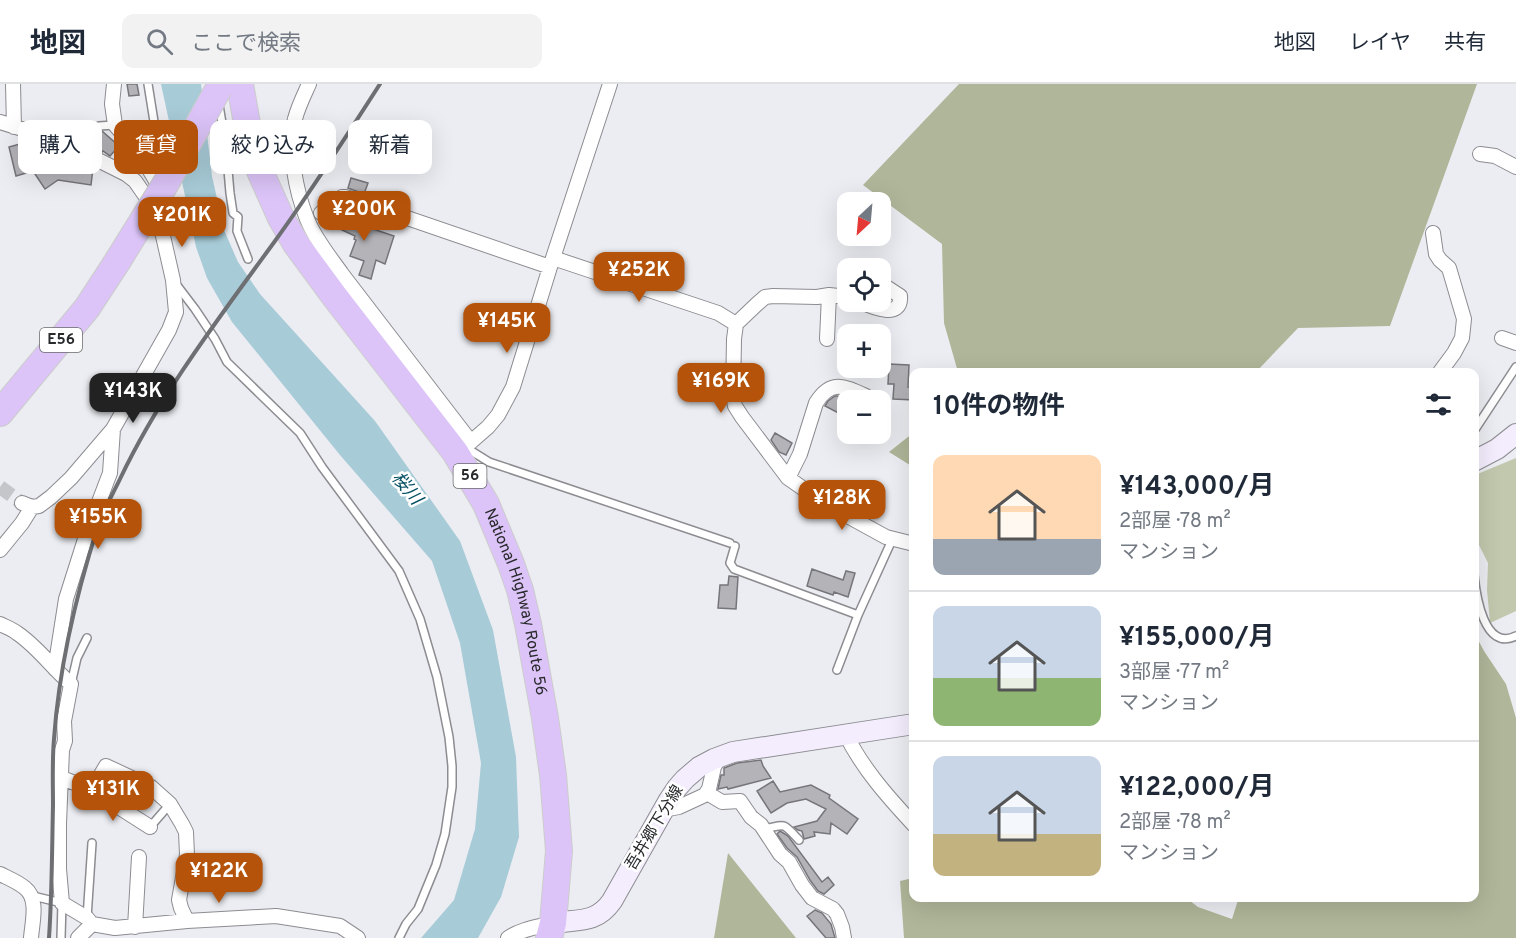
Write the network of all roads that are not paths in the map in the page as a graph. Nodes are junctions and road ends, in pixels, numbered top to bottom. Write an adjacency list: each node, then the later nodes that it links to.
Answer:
1 (13, 84): 9 (street)
2 (114, 84): 7 (street)
3 (148, 84): 15 (lane)
4 (309, 84): 37 (street)
5 (610, 84): 20 (street)
6 (223, 85): 19 (lane); 33 (highway, E56, bridge); 37 (highway, National Highway Route 56 / 56)
7 (114, 120)
8 (0, 122): 9 (street)
9 (14, 127): 10 (street)
10 (18, 128)
11 (1480, 154): 13 (street)
12 (102, 162): 17 (street)
13 (1516, 167)
14 (152, 174): 15 (street)
15 (156, 181): 17 (street)
16 (321, 213): 20 (street)
17 (160, 223): 21 (street)
18 (1433, 232): 31 (street)
19 (248, 259)
20 (551, 263): 26 (street); 37 (street)
21 (173, 280): 35 (street); 76 (lane)
22 (891, 290): 25 (street)
23 (829, 296): 24 (street); 26 (street); 28 (street)
24 (837, 296)
25 (891, 309)
26 (736, 324): 39 (street)
27 (1502, 338): 29 (street)
28 (827, 339)
29 (1516, 344)
30 (1516, 367): 34 (lane)
31 (1443, 368)
32 (850, 390): 39 (street)
33 (0, 413)
34 (1479, 423)
35 (113, 429): 42 (street); 48 (street)
36 (1516, 434): 38 (main road)
37 (464, 447): 44 (lane); 71 (highway, National Highway Route 56 / 56)
38 (1479, 458)
39 (788, 478): 40 (street)
40 (892, 540): 41 (street); 44 (lane)
41 (909, 543)
42 (0, 550)
43 (1479, 601): 46 (lane)
44 (858, 615): 49 (lane)
45 (0, 624): 48 (street)
46 (1516, 636)
47 (87, 638): 50 (lane)
48 (55, 669): 50 (street)
49 (837, 670)
50 (71, 684): 54 (street)
51 (909, 725): 52 (main road, 吾井郷下分線)
52 (846, 735): 53 (main road, 吾井郷下分線); 59 (street)
53 (720, 756): 56 (street); 58 (main road, 吾井郷下分線)
54 (62, 778): 55 (street); 67 (street)
55 (92, 790): 57 (street); 60 (street)
56 (707, 792): 58 (street); 61 (street)
57 (170, 804): 60 (lane); 69 (street)
58 (663, 810): 71 (main road, 吾井郷下分線)
59 (909, 820)
60 (150, 827)
61 (763, 829): 62 (lane); 78 (street)
62 (799, 840)
63 (92, 843): 68 (lane)
64 (139, 857): 70 (street)
65 (0, 874): 66 (street)
66 (33, 896): 67 (lane); 72 (street)
67 (62, 903): 68 (street); 73 (lane)
68 (90, 921): 70 (street); 74 (street)
69 (187, 921): 70 (street); 75 (street)
70 (135, 927)
71 (553, 933): 77 (street)
72 (31, 938)
73 (61, 938)
74 (78, 938)
75 (358, 938)
76 (399, 938)
77 (508, 938)
78 (844, 938)

